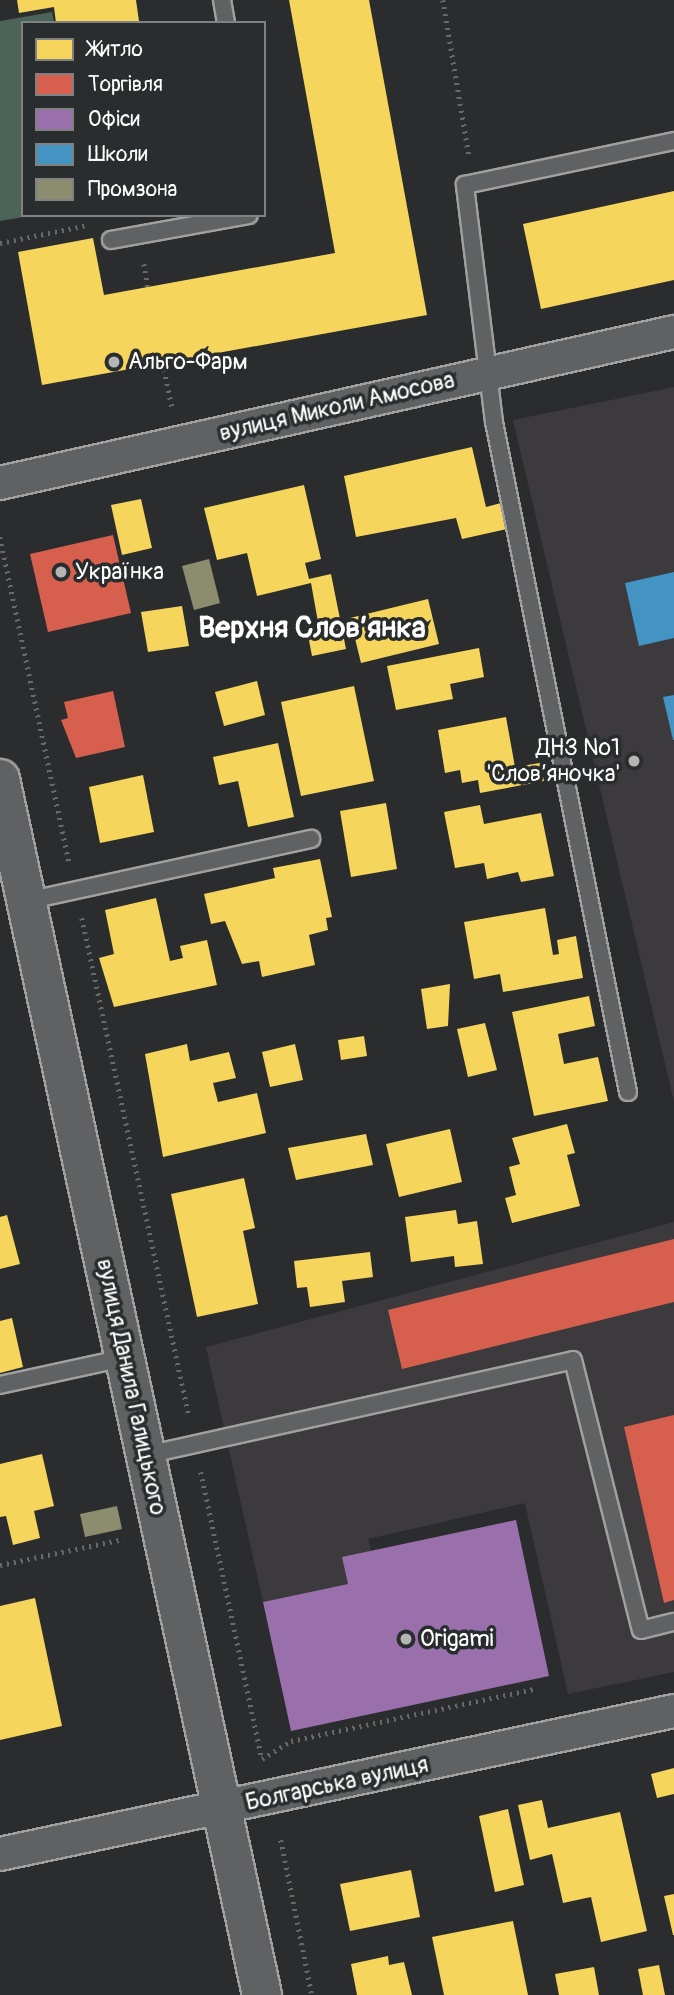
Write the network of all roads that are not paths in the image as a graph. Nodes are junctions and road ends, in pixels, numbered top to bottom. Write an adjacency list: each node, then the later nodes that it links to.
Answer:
1 (222, 0): 2 (lane)
2 (226, 21)
3 (674, 141): 7 (lane)
4 (238, 217): 5 (lane)
5 (111, 240)
6 (674, 332): 7 (street, вулиця Миколи Амосова)
7 (489, 373): 8 (street, вулиця Миколи Амосова); 12 (lane)
8 (0, 483)
9 (0, 779): 11 (main road, вулиця Данила Галицького)
10 (312, 839): 11 (lane)
11 (26, 901): 13 (main road, вулиця Данила Галицького)
12 (628, 1092)
13 (125, 1358): 14 (lane); 15 (main road, вулиця Данила Галицького)
14 (0, 1385)
15 (146, 1454): 16 (lane); 18 (main road, вулиця Данила Галицького)
16 (674, 1622)
17 (674, 1712): 18 (street, Болгарська вулиця)
18 (222, 1809): 19 (street, Болгарська вулиця); 20 (main road, вулиця Данила Галицького)
19 (0, 1854)
20 (262, 1995)

